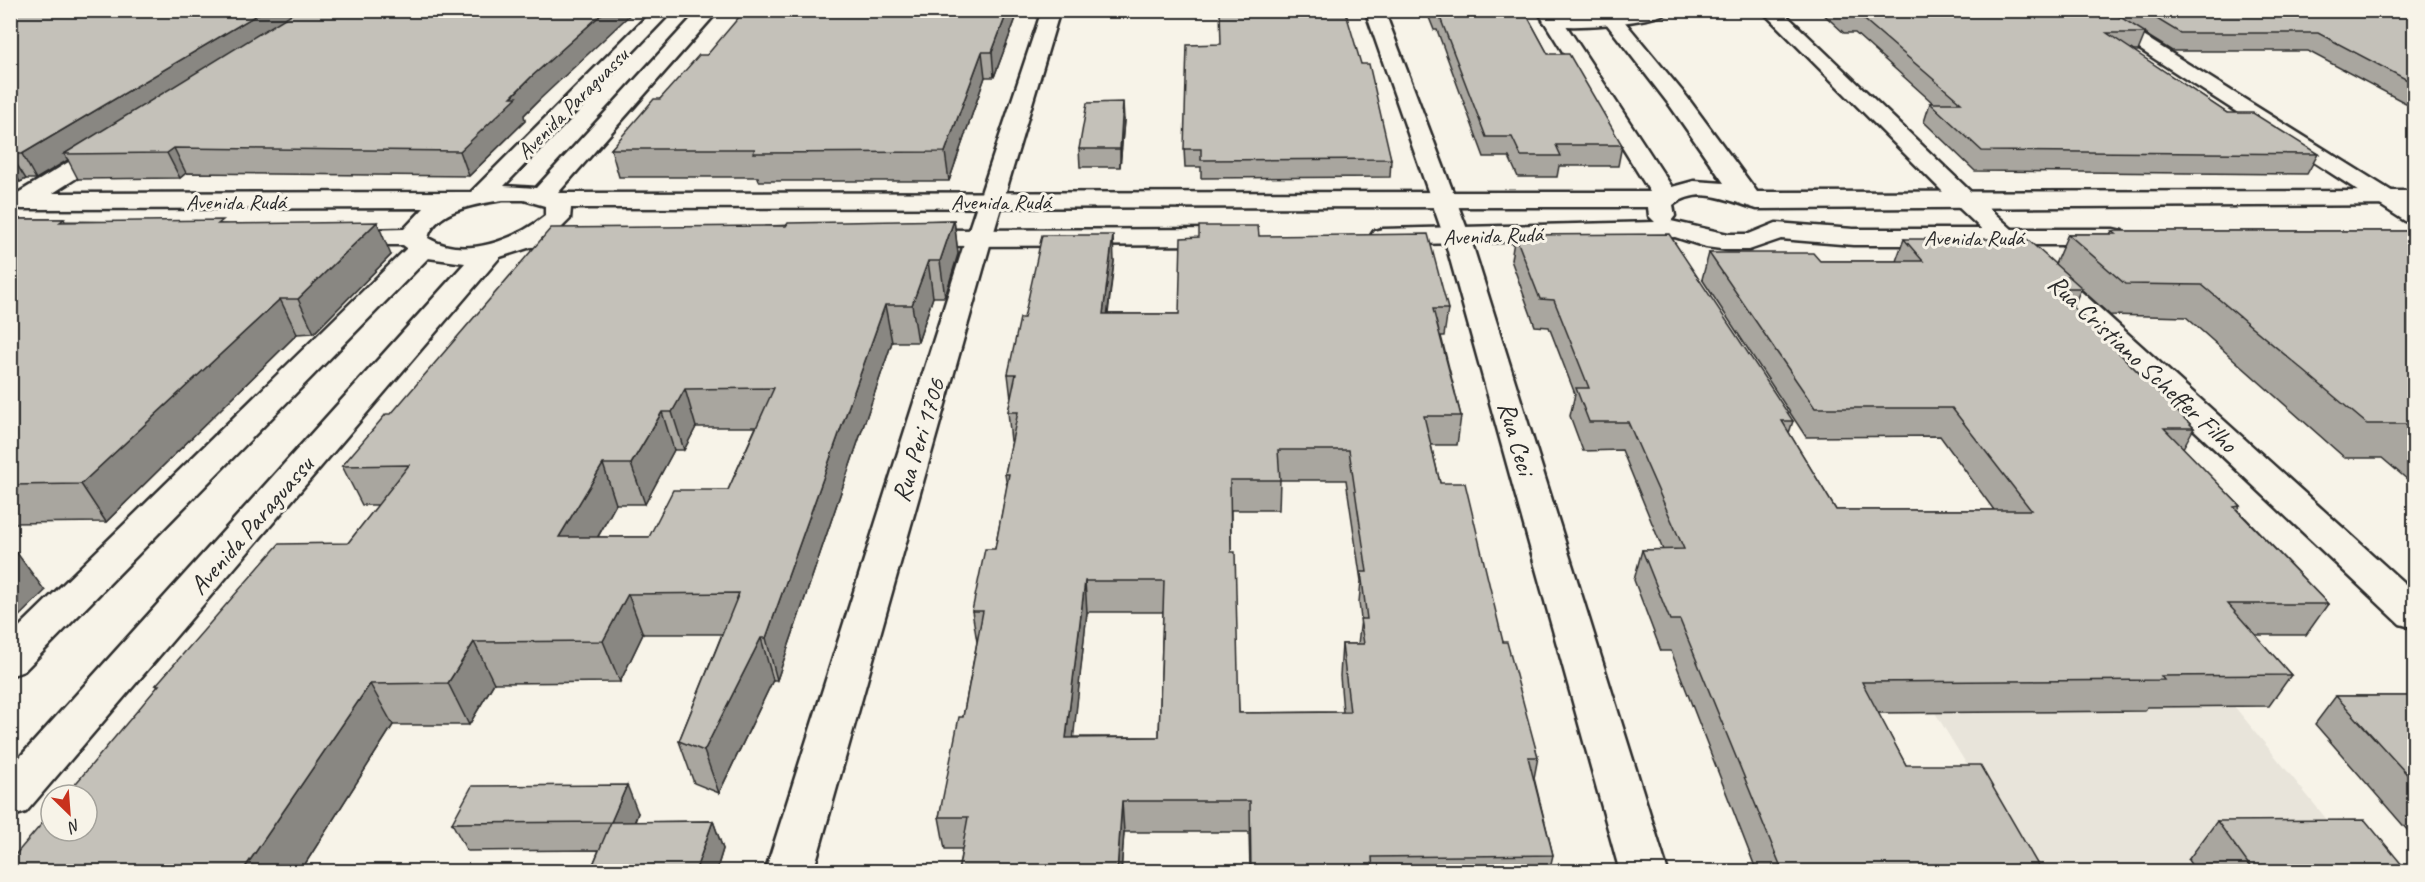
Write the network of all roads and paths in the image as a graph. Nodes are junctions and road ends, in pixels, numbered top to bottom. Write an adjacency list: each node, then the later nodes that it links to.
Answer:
1 (664, 10): 16 (main road, Avenida Paraguassu)
2 (710, 10): 11 (main road, Avenida Paraguassu)
3 (1052, 10): 19 (main road, Rua Peri 1706)
4 (1374, 10): 18 (main road, Rua Ceci)
5 (1663, 10): 8 (main road)
6 (1770, 10): 17 (main road, Rua Cristiano Scheffer Filho)
7 (2088, 10): 14 (main road)
8 (1608, 15): 9 (main road); 13 (main road)
9 (1550, 16): 12 (main road)
10 (125, 137): 20 (main road)
11 (548, 198): 16 (main road, Avenida Rudá); 19 (main road, Avenida Rudá); 32 (main road)
12 (1665, 198): 13 (main road, Avenida Rudá); 18 (main road, Avenida Rudá); 21 (main road)
13 (1750, 198): 17 (main road, Avenida Rudá); 23 (main road)
14 (2386, 198): 15 (main road, Avenida Rudá); 17 (main road, Avenida Rudá); 22 (main road)
15 (2415, 198)
16 (471, 199): 20 (main road, Avenida Rudá); 34 (main road)
17 (1964, 199): 28 (main road, Rua Cristiano Scheffer Filho)
18 (1442, 200): 19 (main road, Avenida Rudá); 27 (main road, Rua Ceci)
19 (991, 201): 31 (main road, Rua Peri 1706)
20 (15, 203)
21 (1678, 229): 23 (main road, Avenida Rudá); 27 (main road, Avenida Rudá)
22 (2411, 230)
23 (1776, 231): 28 (main road, Avenida Rudá)
24 (320, 237): 34 (main road)
25 (1266, 237): 31 (main road, Avenida Rudá)
26 (1362, 237): 27 (main road, Avenida Rudá)
27 (1457, 237): 40 (main road, Rua Ceci)
28 (2008, 237): 29 (main road, Avenida Rudá); 36 (main road, Rua Cristiano Scheffer Filho)
29 (2139, 237)
30 (885, 238): 31 (main road, Avenida Rudá)
31 (979, 238): 39 (main road, Rua Peri 1706)
32 (530, 239): 33 (main road); 35 (main road)
33 (613, 239)
34 (419, 243): 35 (main road); 37 (main road)
35 (491, 251): 38 (main road, Avenida Paraguassu)
36 (2415, 614)
37 (10, 661)
38 (10, 800)
39 (789, 872)
40 (1644, 872)

